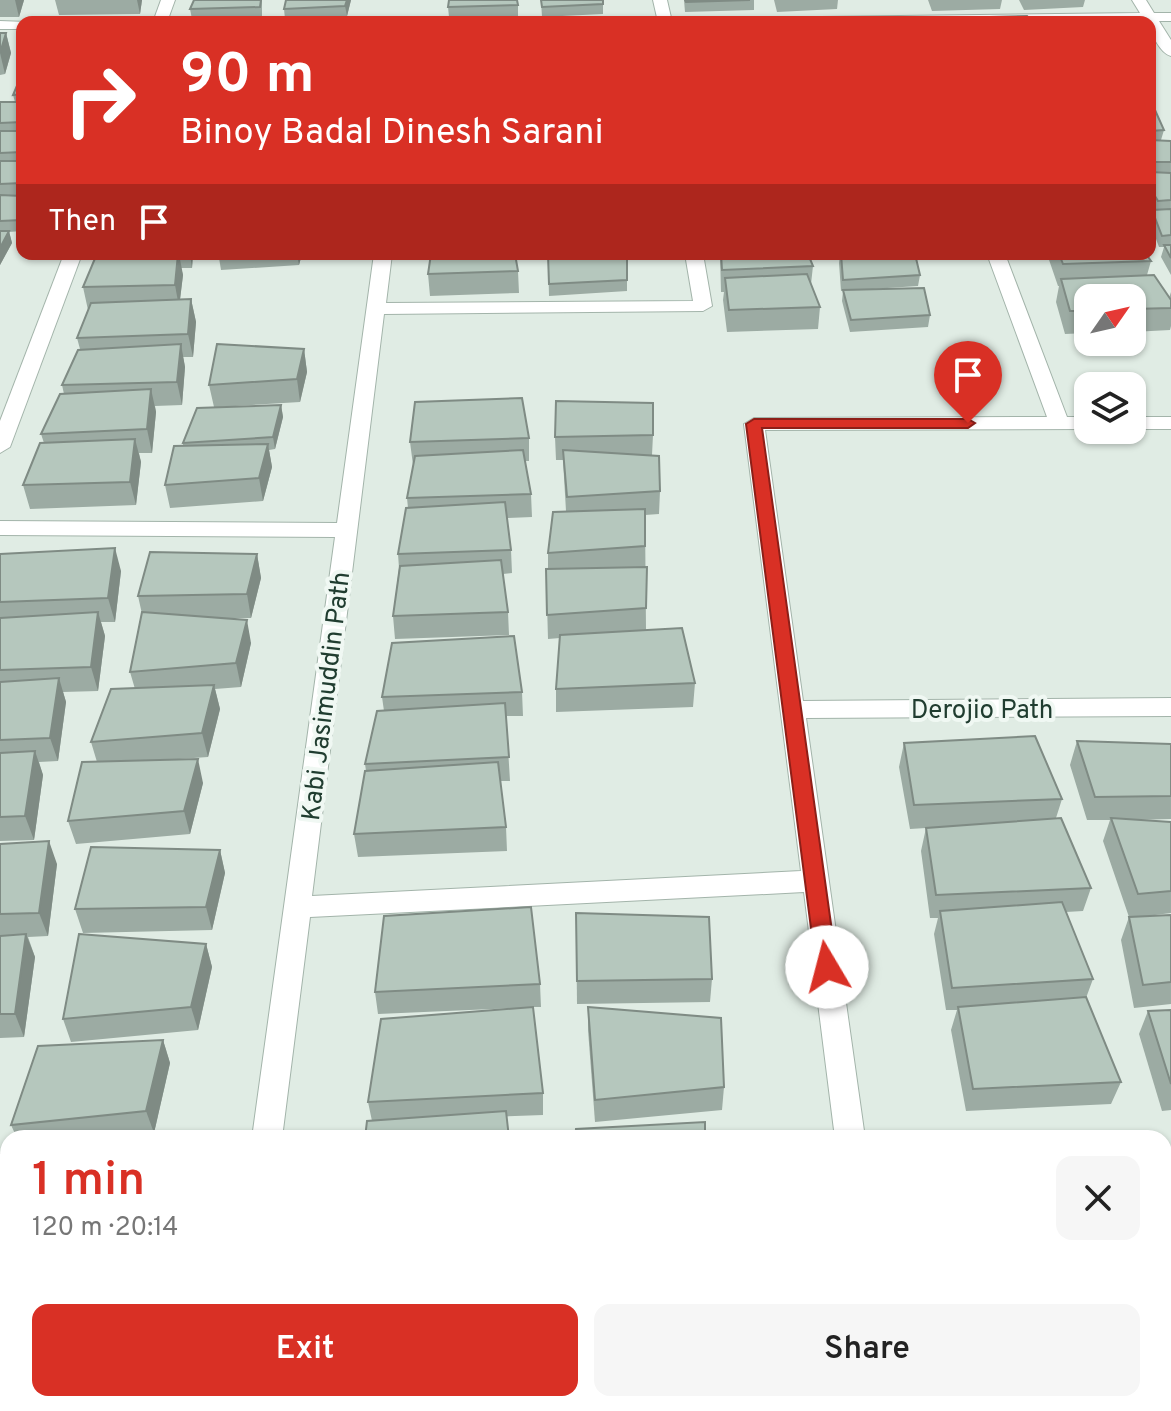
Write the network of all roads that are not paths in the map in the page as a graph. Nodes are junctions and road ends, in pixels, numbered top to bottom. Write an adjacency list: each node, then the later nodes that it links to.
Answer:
1 (1156, 28): 2 (street)
2 (1171, 52)
3 (71, 260): 12 (street)
4 (382, 260): 7 (street, Kabi Jasimuddin Path)
5 (695, 260): 7 (street)
6 (998, 260): 8 (street)
7 (376, 309): 14 (street, Kabi Jasimuddin Path)
8 (1059, 423): 9 (street); 16 (street)
9 (1074, 423)
10 (1146, 423): 11 (street)
11 (1171, 423)
12 (0, 447)
13 (0, 528): 14 (street)
14 (347, 530): 18 (street, Kabi Jasimuddin Path)
15 (1171, 707): 16 (street, Derojio Path)
16 (793, 710): 17 (street)
17 (815, 881): 18 (street); 20 (street)
18 (297, 907): 19 (street, Kabi Jasimuddin Path)
19 (268, 1130)
20 (849, 1130)

